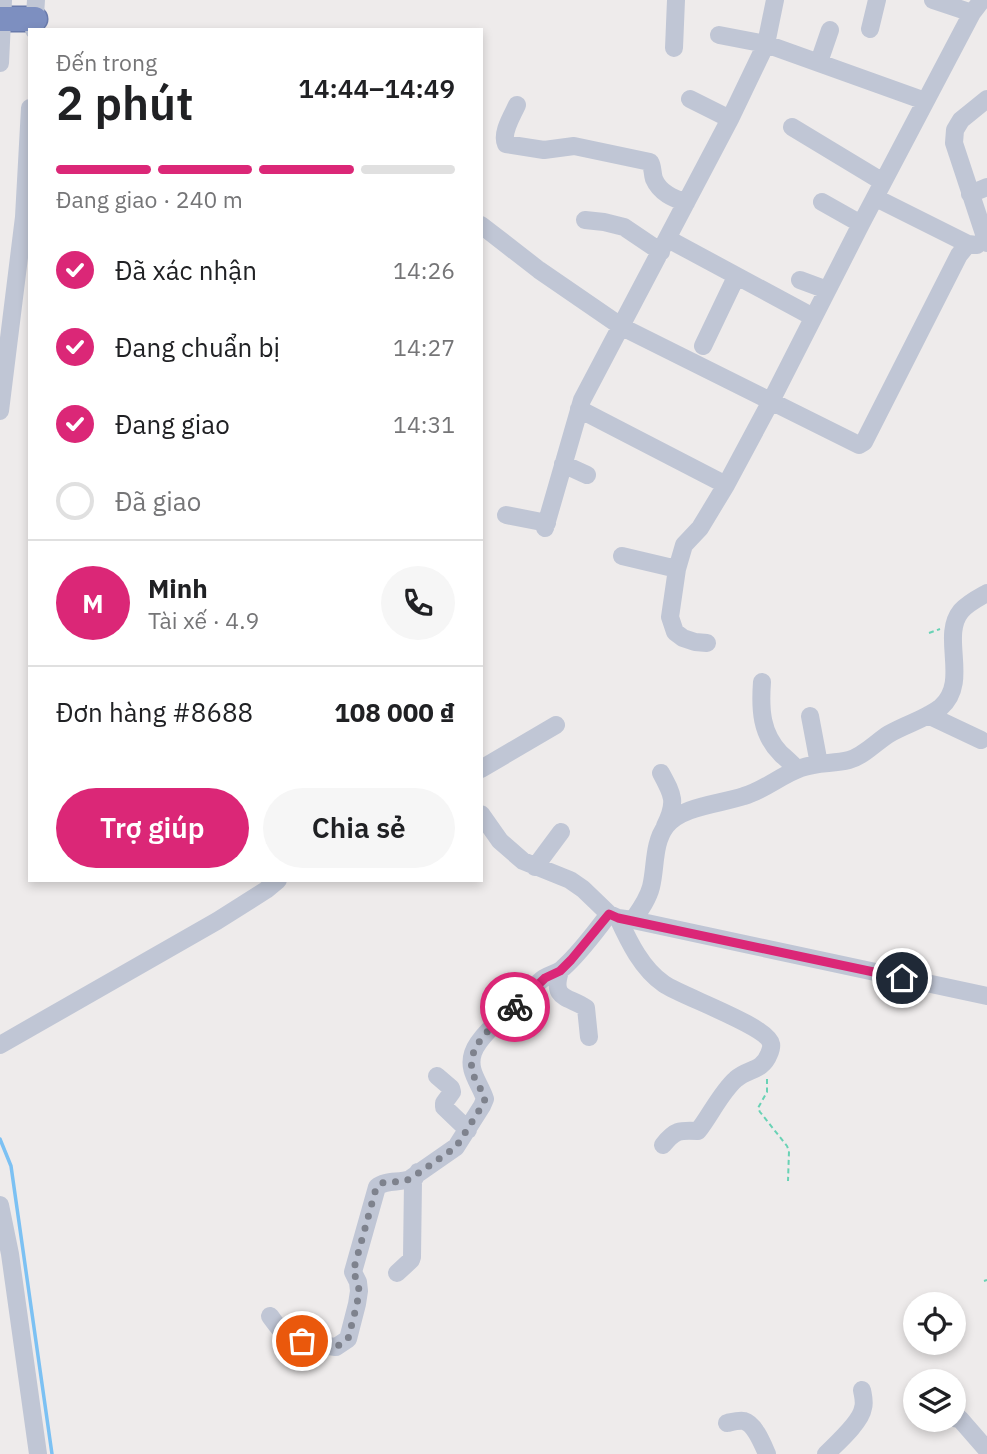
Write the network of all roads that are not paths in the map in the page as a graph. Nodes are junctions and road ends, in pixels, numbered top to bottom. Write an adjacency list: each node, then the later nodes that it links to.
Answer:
1 (677, 0): 12 (street)
2 (775, 0): 11 (street)
3 (877, 0): 8 (street)
4 (933, 0): 5 (street)
5 (977, 6): 17 (street)
6 (2, 13): 7 (highway); 14 (street)
7 (35, 16)
8 (870, 29)
9 (830, 30): 13 (street)
10 (719, 35): 11 (street)
11 (766, 44): 13 (street); 19 (street)
12 (674, 48)
13 (819, 62): 17 (street)
14 (0, 63)
15 (691, 99): 19 (street)
16 (987, 99): 23 (street)
17 (925, 101): 22 (street)
18 (517, 105): 25 (street)
19 (730, 119): 25 (street)
20 (792, 127): 22 (street)
21 (28, 181): 26 (street)
22 (879, 190): 28 (street); 32 (street)
23 (979, 190): 30 (street)
24 (822, 202): 28 (street)
25 (686, 203): 31 (street)
26 (27, 218): 42 (street)
27 (585, 220): 31 (street)
28 (861, 224): 36 (street)
29 (483, 227): 38 (street)
30 (987, 244): 32 (street)
31 (664, 245): 34 (street); 38 (street)
32 (963, 250): 33 (street); 40 (street)
33 (938, 262)
34 (736, 277): 37 (street); 39 (street)
35 (800, 280): 36 (street)
36 (827, 290): 37 (street)
37 (813, 317): 40 (street)
38 (622, 327): 40 (street); 41 (street)
39 (703, 345)
40 (771, 401): 45 (street)
41 (579, 409): 43 (street); 45 (street)
42 (0, 411)
43 (563, 464): 44 (street); 46 (street)
44 (587, 475)
45 (726, 485): 48 (street)
46 (506, 516)
47 (622, 556): 48 (street)
48 (677, 569): 50 (street)
49 (987, 593): 52 (street)
50 (707, 643)
51 (762, 682): 58 (street)
52 (929, 715): 55 (street); 56 (street)
53 (810, 716): 56 (street)
54 (556, 725): 57 (street)
55 (981, 740)
56 (819, 764): 58 (street)
57 (483, 768)
58 (797, 769): 61 (street)
59 (660, 773): 61 (street)
60 (483, 817): 63 (street)
61 (665, 826): 67 (street)
62 (561, 832): 65 (street)
63 (500, 841): 64 (street); 65 (street)
64 (483, 845)
65 (535, 867): 67 (street)
66 (276, 882): 71 (street)
67 (620, 917): 68 (street); 69 (street); 76 (street)
68 (560, 971): 70 (street); 72 (street)
69 (987, 996)
70 (589, 1037)
71 (0, 1045)
72 (471, 1065): 74 (street); 75 (street)
73 (437, 1076): 75 (street)
74 (493, 1082)
75 (468, 1130): 77 (street)
76 (663, 1145)
77 (418, 1172): 79 (street); 80 (street)
78 (0, 1205): 85 (street)
79 (397, 1273)
80 (270, 1316)
81 (862, 1390): 87 (street)
82 (727, 1423): 86 (street)
83 (966, 1426): 84 (street)
84 (987, 1450)
85 (38, 1454)
86 (767, 1454)
87 (826, 1454)

